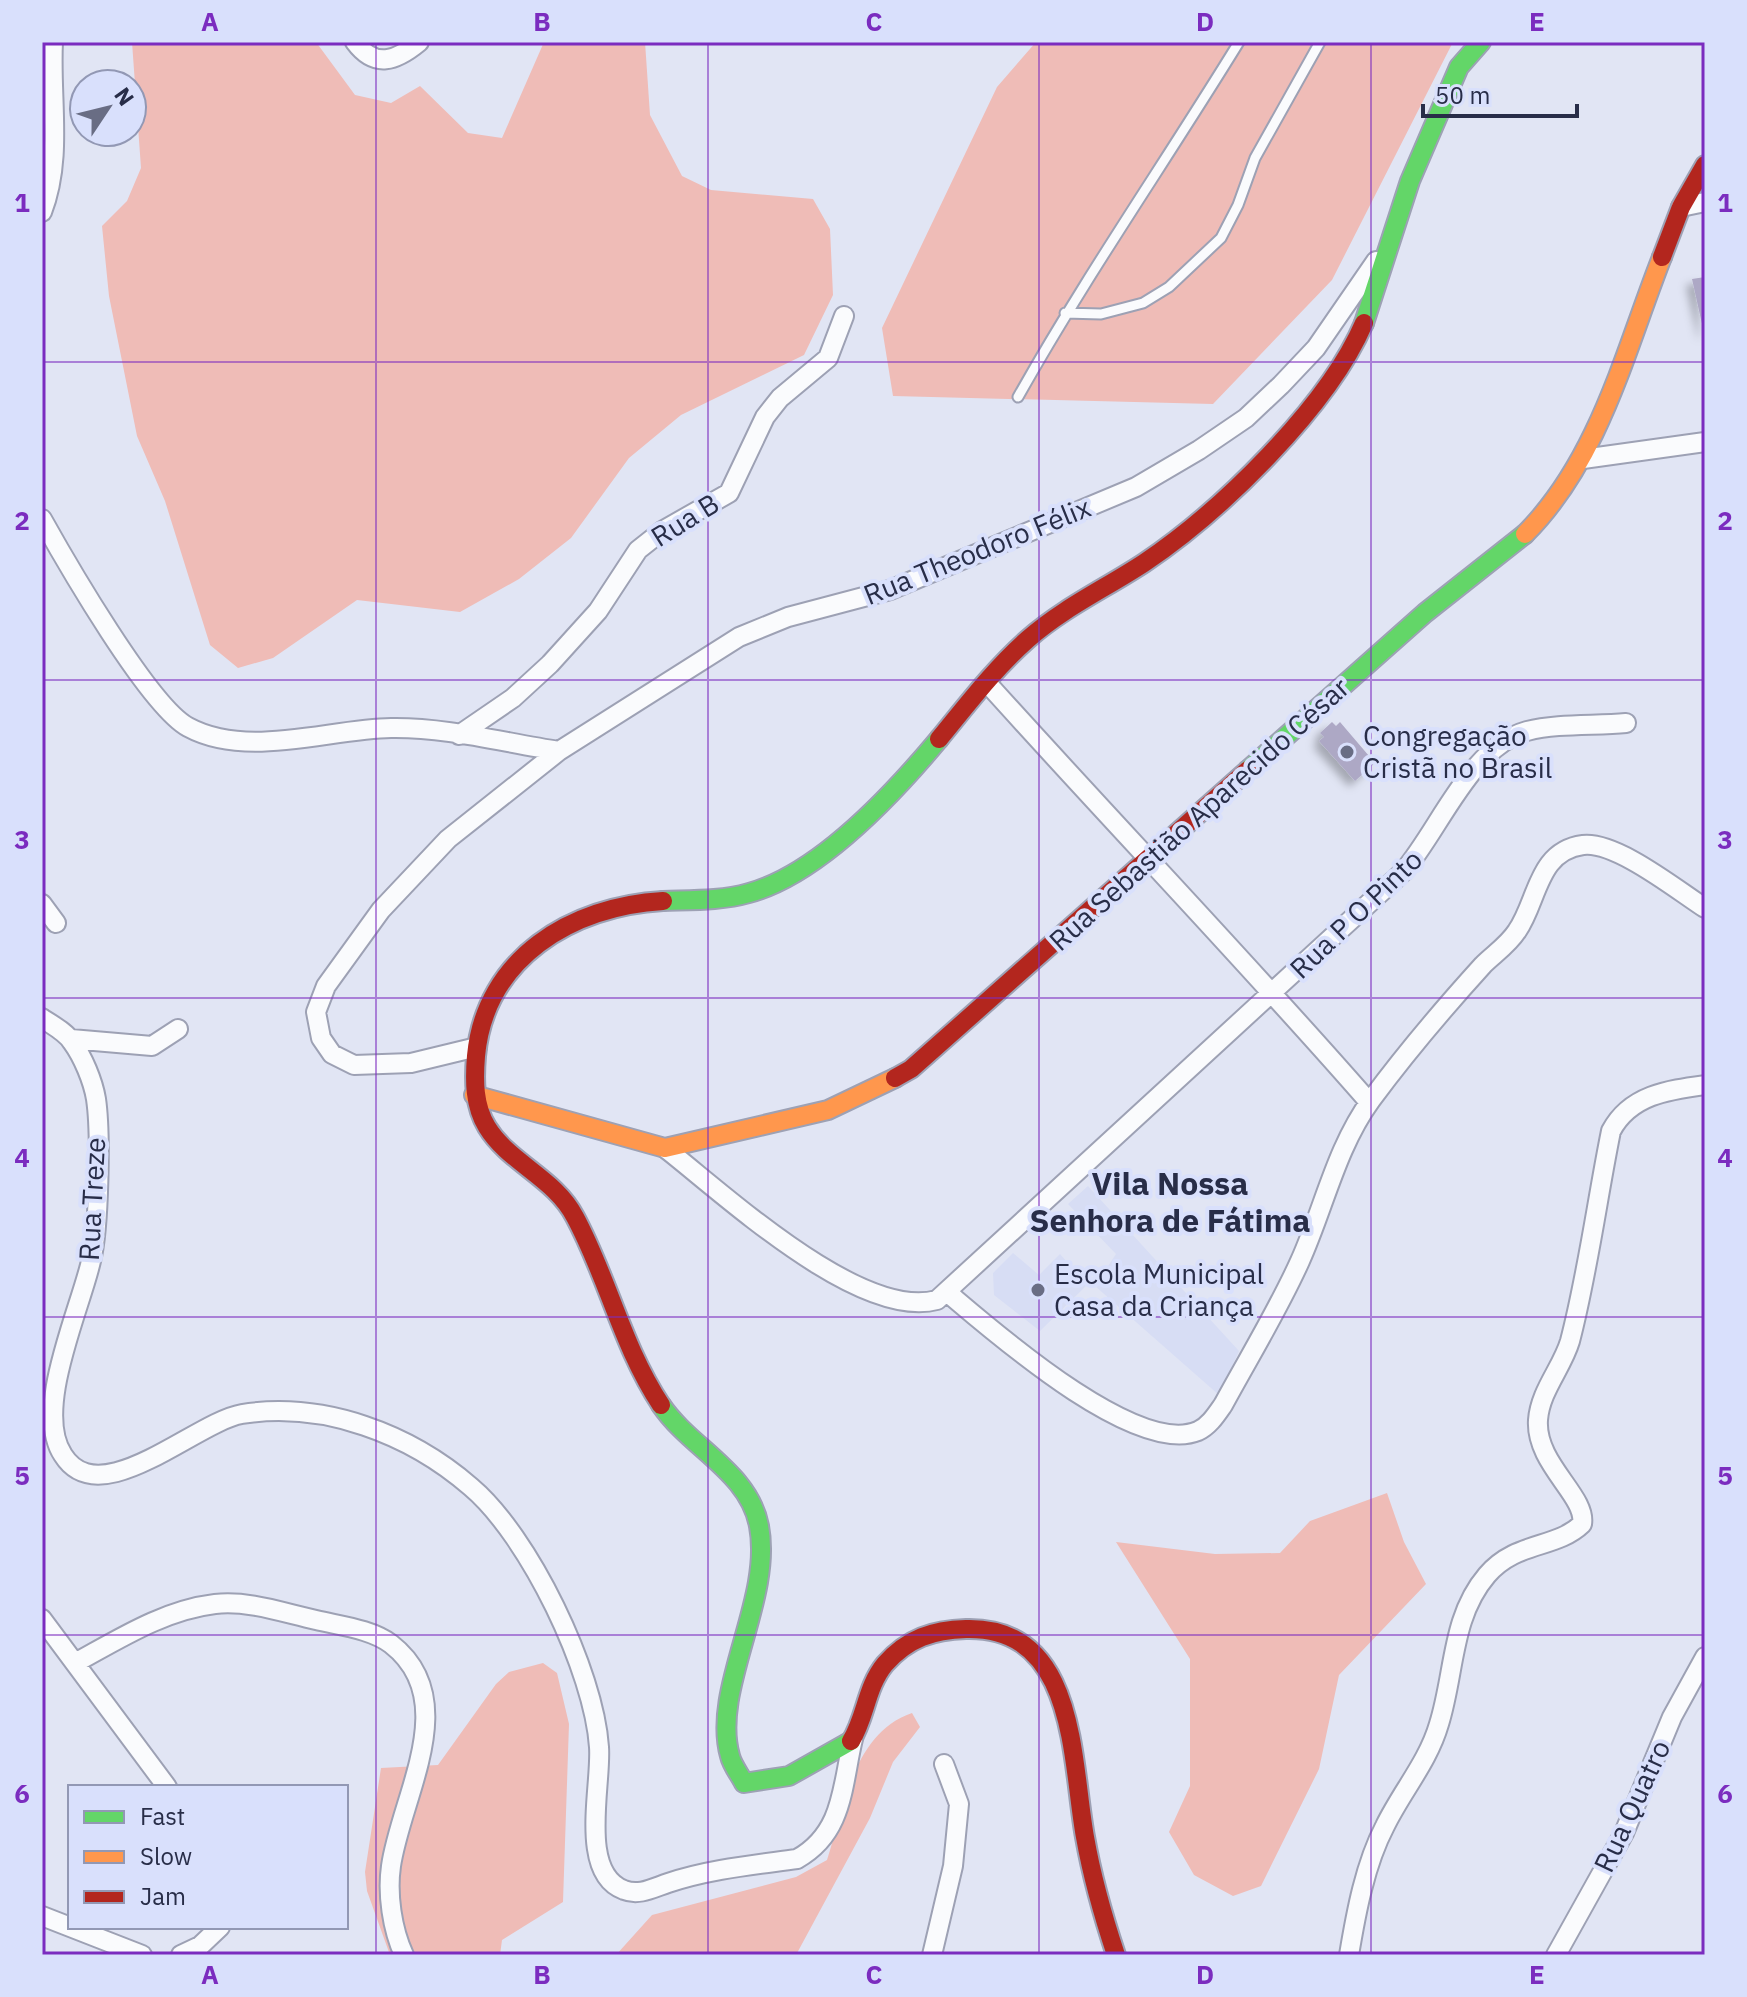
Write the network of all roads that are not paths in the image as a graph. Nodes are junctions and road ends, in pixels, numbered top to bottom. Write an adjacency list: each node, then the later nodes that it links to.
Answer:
1 (53, 42): 10 (street)
2 (355, 42): 3 (street)
3 (419, 42)
4 (1239, 42): 12 (lane)
5 (1320, 42): 12 (lane)
6 (1481, 42): 11 (street)
7 (1705, 165): 9 (street, Rua Sebastião Aparecido César)
8 (1705, 202): 9 (street)
9 (1681, 207): 16 (street, Rua Sebastião Aparecido César)
10 (42, 212)
11 (1385, 249): 18 (street); 21 (street, Rua Theodoro Félix)
12 (1065, 313): 14 (lane)
13 (844, 316): 20 (street, Rua B)
14 (1018, 397)
15 (1705, 442): 16 (street)
16 (1583, 459): 22 (street, Rua Sebastião Aparecido César)
17 (42, 519): 20 (street)
18 (988, 684): 22 (street); 30 (street)
19 (1626, 723): 26 (street, Rua P O Pinto)
20 (459, 735): 21 (street)
21 (559, 751): 30 (street, Rua Theodoro Félix)
22 (1145, 859): 26 (street); 34 (street, Rua Sebastião Aparecido César)
23 (42, 904): 25 (street)
24 (1705, 908): 33 (street)
25 (56, 923)
26 (1274, 993): 33 (street); 35 (street, Rua P O Pinto)
27 (42, 1018): 29 (street)
28 (178, 1029): 29 (street)
29 (71, 1039): 39 (street, Rua Treze)
30 (477, 1047): 32 (street)
31 (1705, 1085): 51 (street)
32 (474, 1095): 34 (street, Rua Sebastião Aparecido César); 39 (street)
33 (1369, 1102): 35 (street)
34 (665, 1148): 35 (street)
35 (948, 1293)
36 (42, 1619): 38 (street)
37 (1705, 1657): 52 (street, Rua Quatro)
38 (75, 1663): 41 (street); 48 (street)
39 (853, 1739): 50 (street)
40 (944, 1764): 49 (street)
41 (166, 1785)
42 (42, 1916): 43 (street)
43 (68, 1926)
44 (75, 1929): 46 (street)
45 (218, 1929): 47 (street)
46 (142, 1955)
47 (181, 1955)
48 (404, 1955)
49 (932, 1955)
50 (1116, 1955)
51 (1349, 1955)
52 (1556, 1955)

